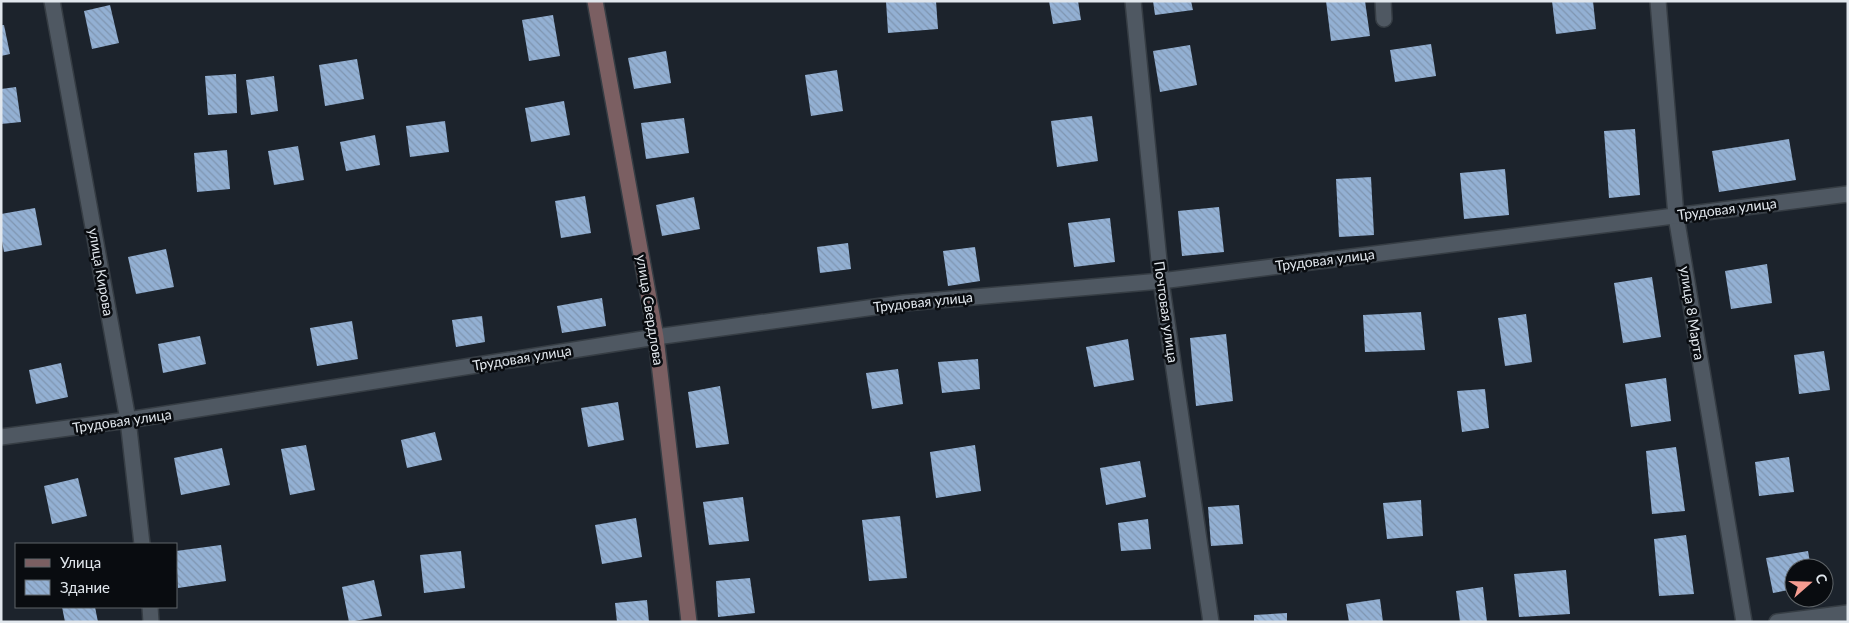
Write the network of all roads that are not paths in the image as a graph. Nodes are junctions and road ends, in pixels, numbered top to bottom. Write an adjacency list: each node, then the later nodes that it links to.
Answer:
1 (52, 1): 11 (street, улица Кирова)
2 (595, 1): 10 (street, улица Свердлова)
3 (1133, 1): 9 (street, Почтовая улица)
4 (1383, 1): 6 (street)
5 (1658, 1): 8 (street, улица 8 Марта)
6 (1384, 19)
7 (1848, 194): 8 (street, Трудовая улица)
8 (1676, 216): 9 (street, Трудовая улица); 19 (street, улица 8 Марта)
9 (1161, 281): 10 (street, Трудовая улица); 18 (street, Почтовая улица)
10 (656, 337): 11 (street, Трудовая улица); 17 (street, улица Свердлова)
11 (128, 420): 12 (street, Трудовая улица); 13 (street, улица Кирова)
12 (1, 437)
13 (142, 543)
14 (150, 608): 16 (street)
15 (1848, 612): 20 (street)
16 (151, 622)
17 (689, 622)
18 (1212, 622)
19 (1744, 622)
20 (1777, 622)

